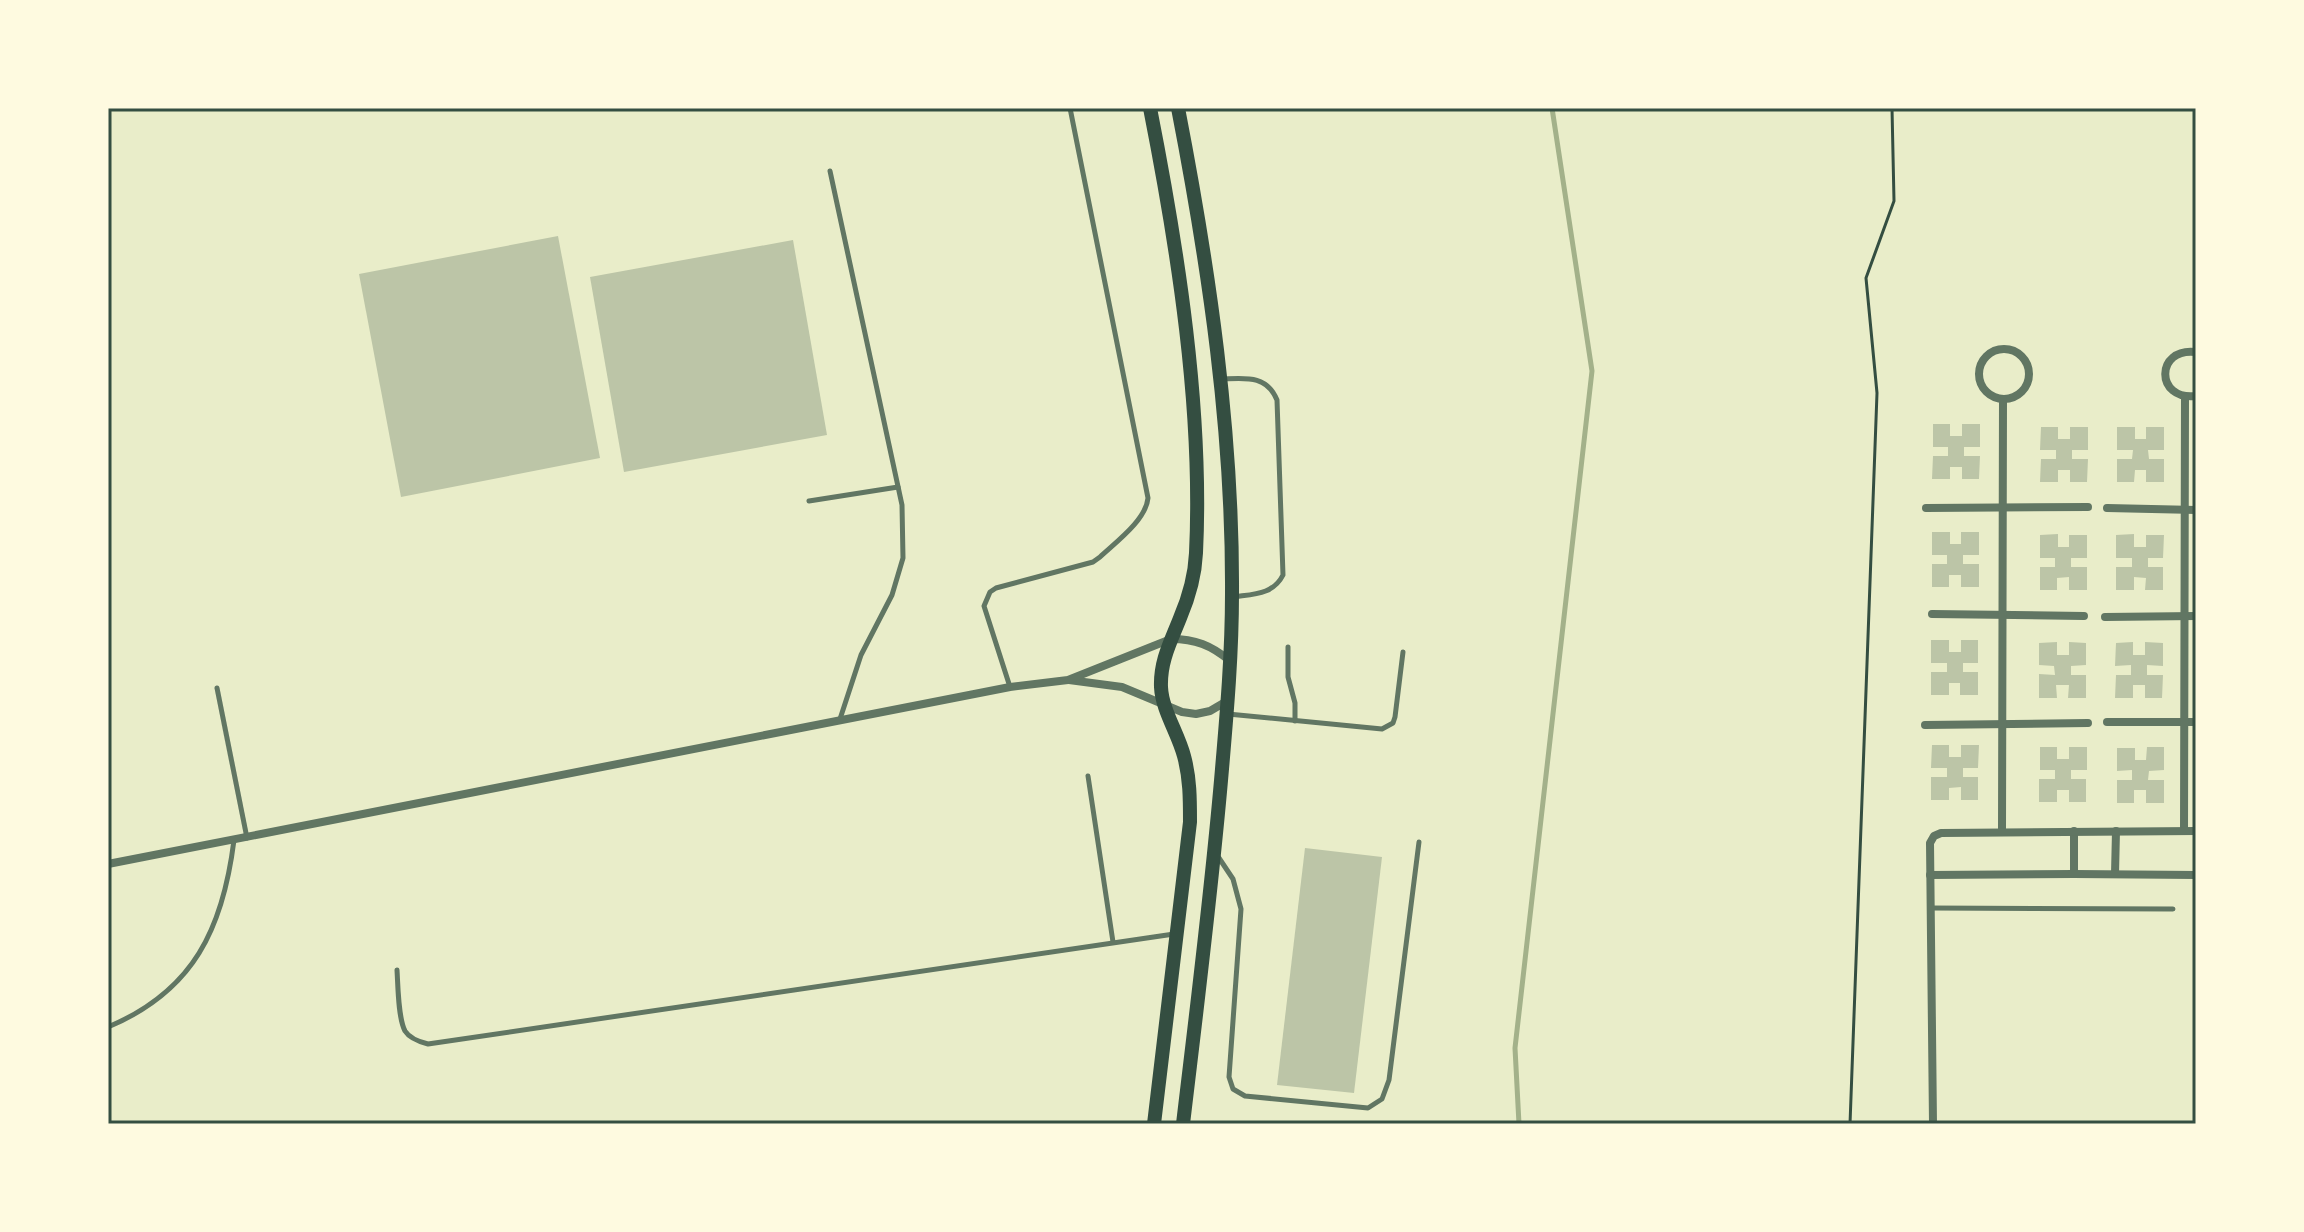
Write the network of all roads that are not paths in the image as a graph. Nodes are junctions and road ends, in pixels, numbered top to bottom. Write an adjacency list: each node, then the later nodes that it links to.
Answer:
1 (1070, 108): 30 (lane)
2 (1150, 108): 25 (main road)
3 (1178, 108): 6 (main road)
4 (830, 171): 10 (lane)
5 (2196, 352): 8 (street)
6 (1220, 379): 18 (main road); 18 (lane)
7 (2196, 396): 8 (street)
8 (2185, 397): 16 (street)
9 (2003, 399): 9 (street); 12 (street)
10 (898, 487): 11 (lane); 34 (lane)
11 (809, 501)
12 (2003, 507): 13 (street); 14 (street); 20 (street)
13 (2088, 507)
14 (1926, 508)
15 (2107, 508): 16 (street)
16 (2185, 510): 17 (street); 22 (street)
17 (2196, 510)
18 (1233, 597): 28 (main road)
19 (1932, 614): 20 (street)
20 (2004, 615): 21 (street); 39 (street)
21 (2084, 616)
22 (2186, 616): 23 (street); 24 (street); 37 (street)
23 (2196, 616)
24 (2105, 617)
25 (1171, 639): 28 (street); 29 (street); 32 (main road)
26 (1288, 647): 35 (lane)
27 (1403, 652): 35 (lane)
28 (1230, 661): 33 (main road)
29 (1068, 680): 30 (street); 32 (street)
30 (1010, 687): 34 (street)
31 (217, 688): 48 (lane)
32 (1165, 706): 33 (street); 59 (main road)
33 (1227, 708): 35 (lane); 51 (main road)
34 (840, 720): 48 (street)
35 (1295, 721)
36 (2107, 722): 37 (street)
37 (2185, 722): 38 (street); 45 (street)
38 (2196, 722)
39 (2003, 723): 40 (street); 41 (street); 47 (street)
40 (2088, 723)
41 (1925, 725)
42 (1088, 776): 60 (lane)
43 (2074, 831): 44 (street); 47 (street); 53 (street)
44 (2116, 831): 45 (street); 54 (street)
45 (2184, 831): 46 (street)
46 (2196, 831)
47 (2002, 832): 55 (street)
48 (247, 838): 49 (street)
49 (234, 840): 52 (street); 62 (lane)
50 (1419, 842): 51 (lane)
51 (1215, 851): 64 (main road)
52 (108, 864)
53 (2074, 874): 54 (street); 55 (street)
54 (2115, 874): 56 (street)
55 (1930, 875): 57 (street)
56 (2196, 875)
57 (1930, 908): 58 (lane); 65 (street)
58 (2173, 909)
59 (1177, 934): 60 (lane); 63 (main road)
60 (1113, 942): 61 (lane)
61 (397, 970)
62 (108, 1027)
63 (1154, 1124)
64 (1183, 1124)
65 (1933, 1124)

